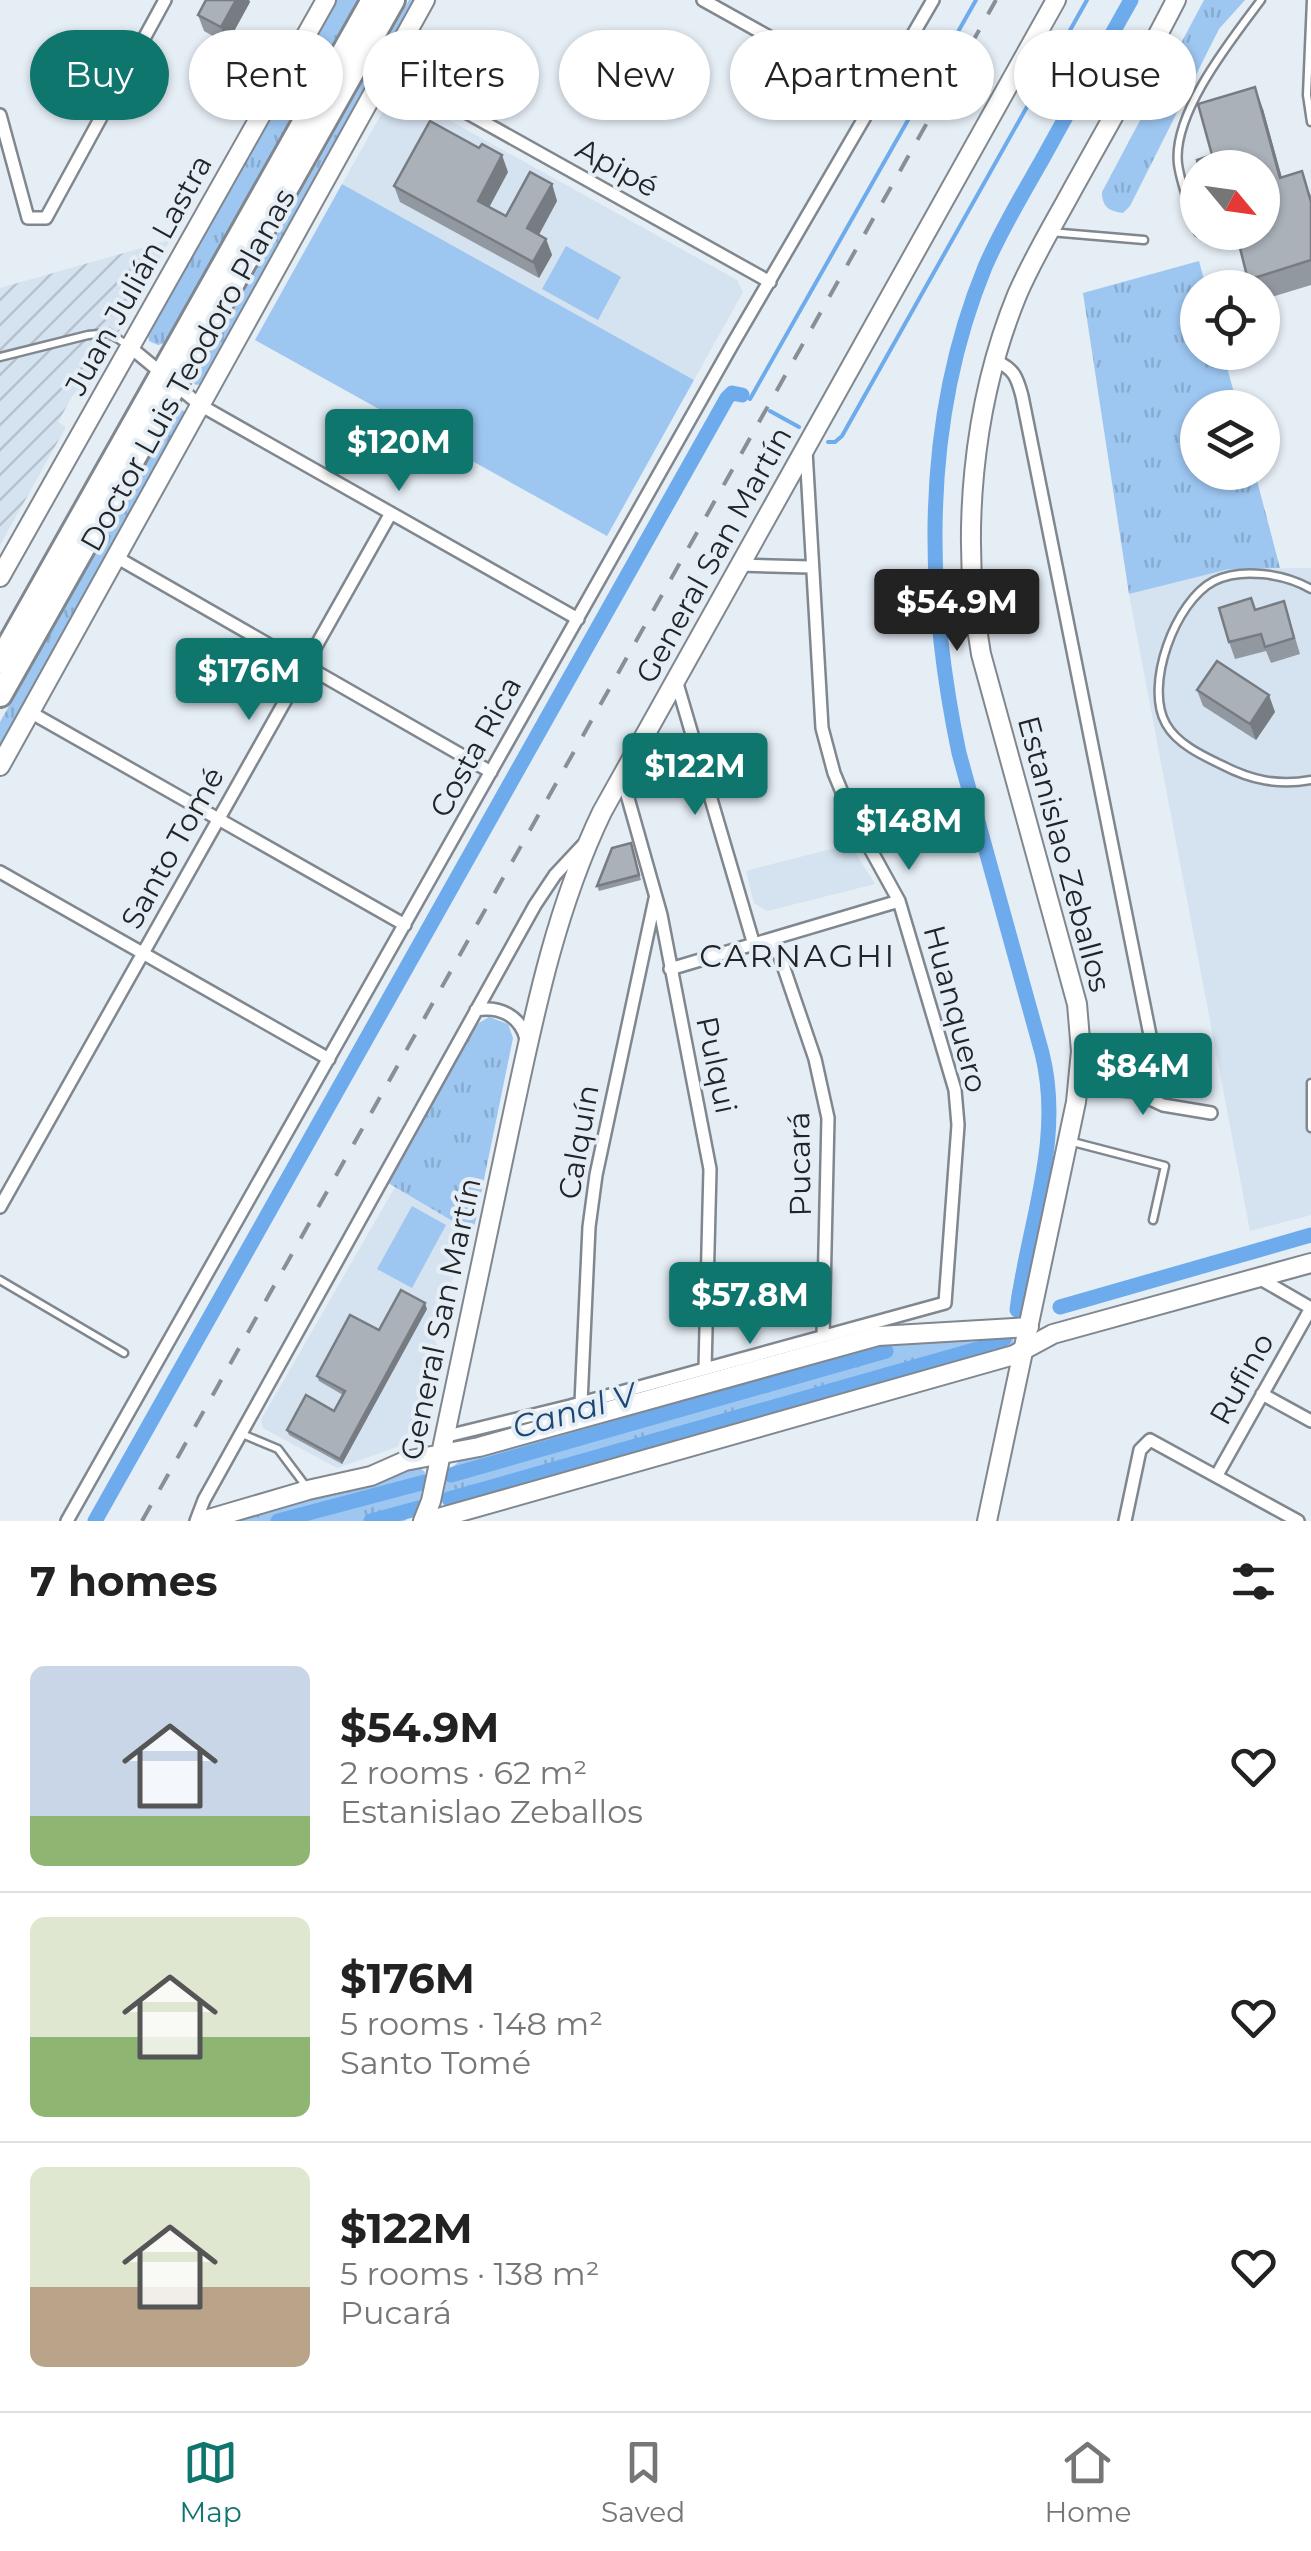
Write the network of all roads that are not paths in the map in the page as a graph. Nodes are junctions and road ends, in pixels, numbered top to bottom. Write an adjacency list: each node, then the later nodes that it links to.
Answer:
1 (165, 0): 16 (street)
2 (326, 0): 24 (street, Juan Julián Lastra)
3 (374, 0): 27 (highway)
4 (393, 0): 27 (highway)
5 (425, 0): 12 (street, Doctor Luis Teodoro Planas)
6 (703, 0): 13 (street)
7 (933, 0): 14 (street, Costa Rica)
8 (1056, 0): 29 (street, General San Martín)
9 (1176, 0): 21 (street, Estanislao Zeballos)
10 (1261, 0): 20 (lane)
11 (1311, 0): 19 (lane)
12 (408, 30)
13 (757, 30)
14 (916, 30)
15 (363, 111): 28 (street, Doctor Luis Teodoro Planas)
16 (0, 115)
17 (480, 120): 23 (street, Apipé)
18 (864, 120): 23 (street, Costa Rica)
19 (1311, 122)
20 (1180, 171)
21 (1049, 232): 22 (lane); 26 (street, Estanislao Zeballos)
22 (1144, 240)
23 (770, 282): 36 (street, Costa Rica)
24 (130, 347): 25 (lane); 27 (street); 34 (street, Juan Julián Lastra)
25 (0, 357)
26 (996, 361): 60 (street, Estanislao Zeballos); 61 (street)
27 (169, 379): 28 (street); 37 (highway); 40 (highway)
28 (200, 405): 30 (street); 31 (street, Doctor Luis Teodoro Planas)
29 (806, 447): 32 (street, General San Martín); 33 (street, Huanquero)
30 (390, 513): 36 (street); 38 (street, Santo Tomé)
31 (116, 557): 38 (street); 41 (street, Doctor Luis Teodoro Planas)
32 (740, 566): 33 (street); 39 (street, General San Martín)
33 (810, 566): 50 (street, Huanquero)
34 (0, 577)
35 (1311, 589): 45 (lane)
36 (578, 619): 43 (street, Costa Rica)
37 (0, 661)
38 (305, 665): 43 (street); 46 (street, Santo Tomé)
39 (676, 680): 44 (street, General San Martín); 53 (street)
40 (0, 696)
41 (30, 712): 42 (street, Doctor Luis Teodoro Planas); 46 (street)
42 (0, 766)
43 (491, 772): 51 (street, Costa Rica)
44 (622, 777): 47 (street, General San Martín); 49 (street, Pulqui)
45 (1311, 780)
46 (218, 819): 51 (street); 54 (street, Santo Tomé)
47 (590, 838): 56 (street); 57 (street, General San Martín)
48 (0, 872): 54 (street)
49 (656, 894): 55 (street, Pulqui); 78 (street, Calquín)
50 (900, 901): 52 (street); 73 (street, Huanquero)
51 (404, 925): 58 (street, Costa Rica)
52 (774, 939): 53 (street); 73 (street, Pucará)
53 (754, 945): 55 (street)
54 (143, 953): 58 (street); 65 (street, Santo Tomé)
55 (670, 969): 76 (street, Pulqui)
56 (476, 1010): 57 (street); 80 (street)
57 (527, 1048): 81 (street, General San Martín)
58 (329, 1059): 84 (street, Costa Rica)
59 (1311, 1083): 63 (lane)
60 (1078, 1087): 61 (street); 64 (street, Estanislao Zeballos)
61 (1148, 1098): 62 (street)
62 (1211, 1113)
63 (1311, 1128)
64 (1068, 1141): 66 (lane); 71 (street, Estanislao Zeballos)
65 (0, 1207)
66 (1153, 1220)
67 (1311, 1262): 68 (street)
68 (1257, 1277): 70 (street); 72 (street)
69 (0, 1280): 74 (lane)
70 (1311, 1308): 77 (street, Rufino)
71 (1029, 1327): 72 (street); 75 (street, Estanislao Zeballos); 81 (street)
72 (1053, 1334): 75 (street)
73 (823, 1336): 76 (street)
74 (124, 1352)
75 (1023, 1352): 86 (street); 87 (street, Estanislao Zeballos)
76 (705, 1369): 78 (street)
77 (1262, 1394): 79 (street); 82 (street, Rufino)
78 (581, 1403): 81 (street)
79 (1311, 1421)
80 (242, 1434): 83 (lane); 85 (street)
81 (441, 1446): 83 (street); 86 (street, General San Martín)
82 (1216, 1475): 88 (street); 89 (street)
83 (308, 1490): 85 (street)
84 (66, 1521)
85 (199, 1521)
86 (426, 1521)
87 (986, 1521)
88 (1125, 1521)
89 (1298, 1521)

